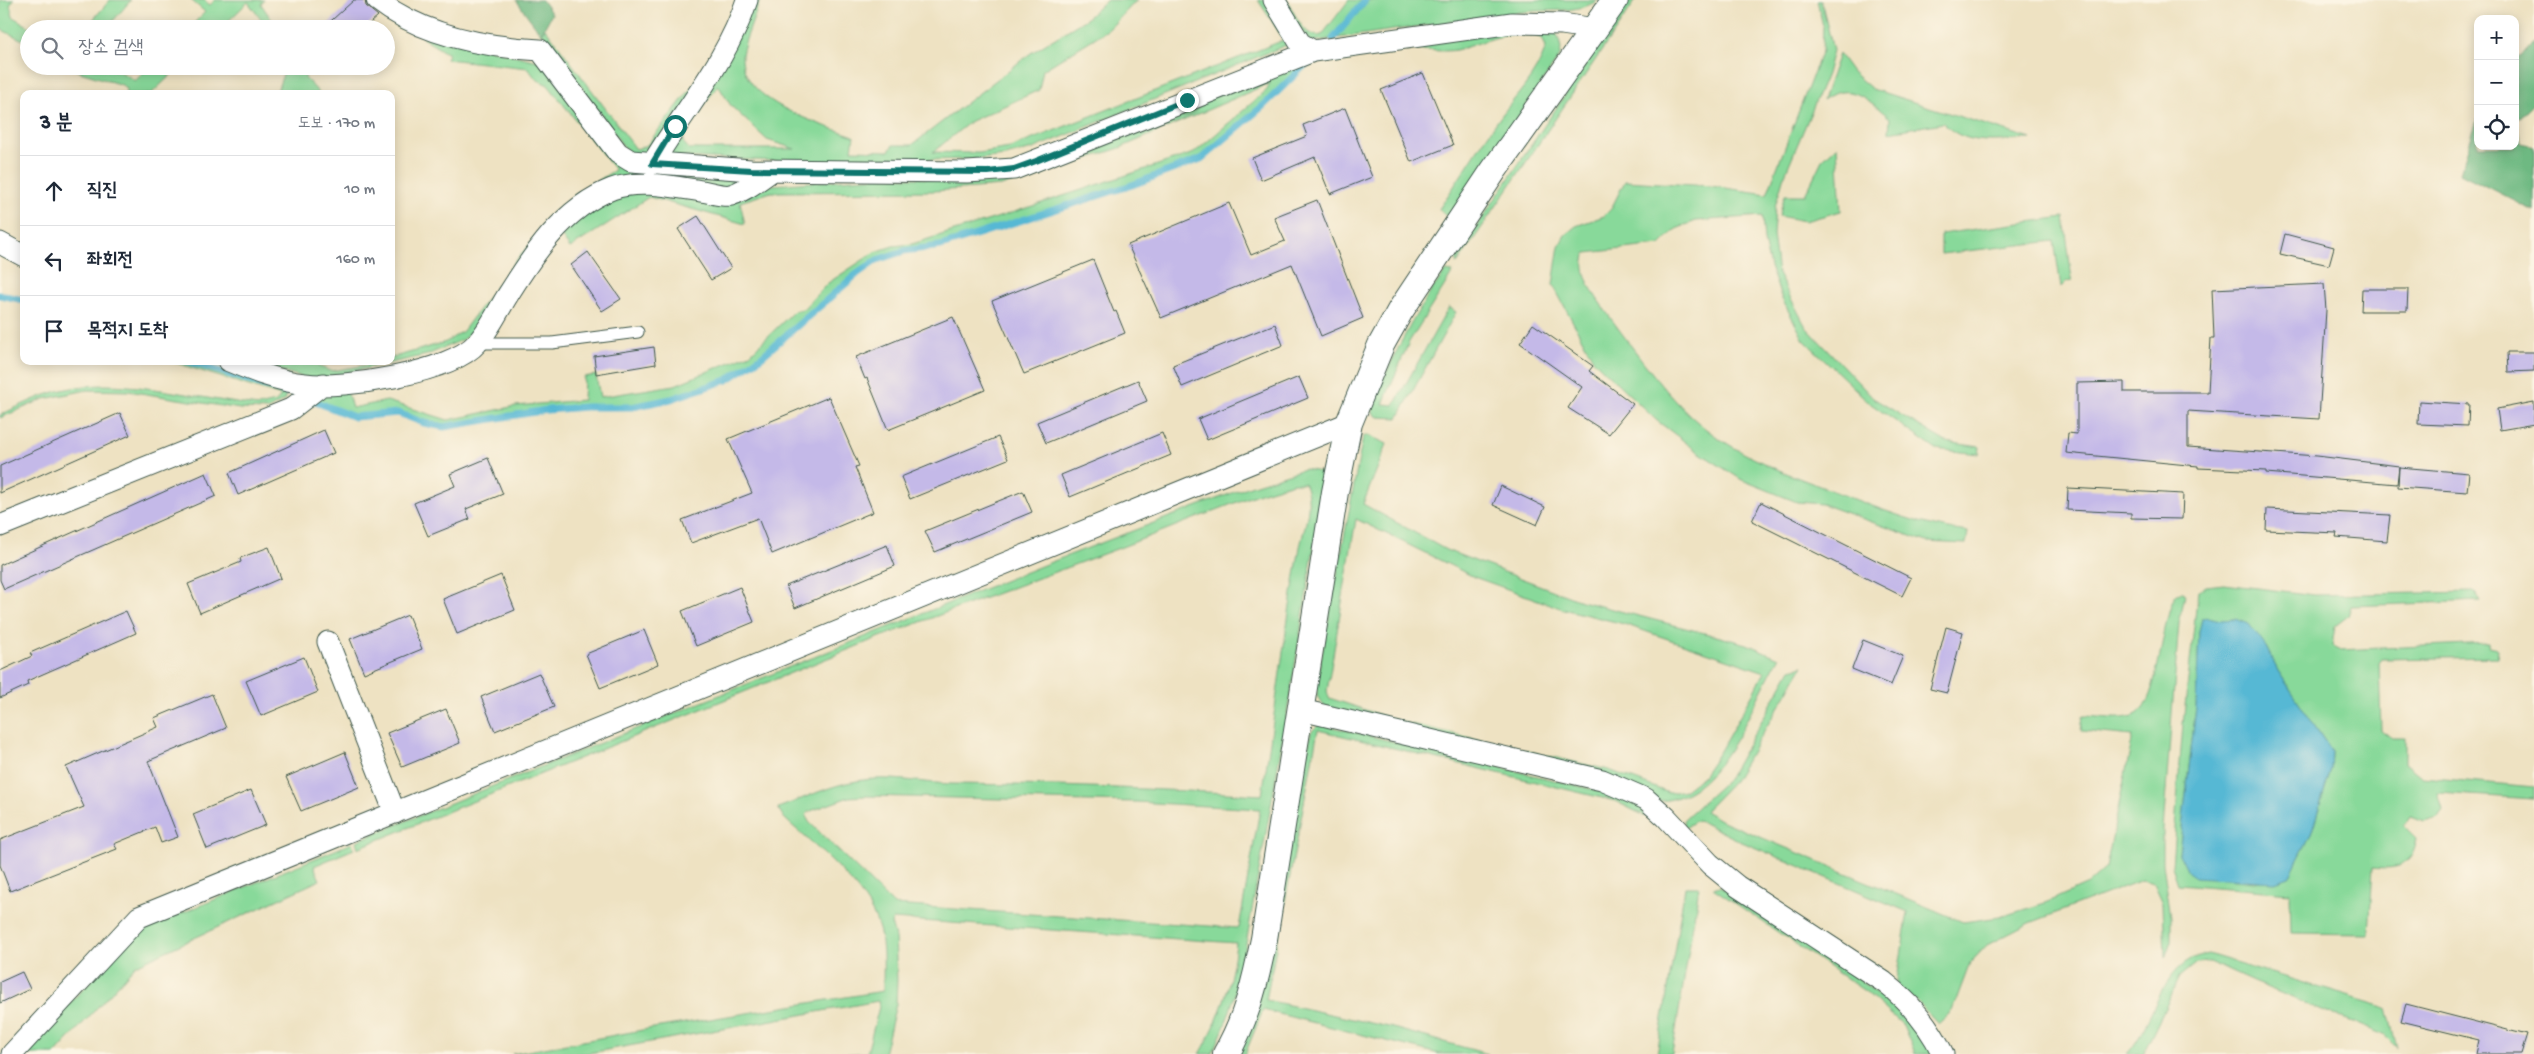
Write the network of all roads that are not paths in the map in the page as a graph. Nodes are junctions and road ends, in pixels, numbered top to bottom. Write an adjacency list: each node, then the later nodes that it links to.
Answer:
1 (377, 0): 7 (street)
2 (746, 0): 7 (street)
3 (1274, 0): 6 (street)
4 (1615, 0): 5 (street)
5 (1595, 30): 6 (street); 15 (street)
6 (1313, 51): 8 (street)
7 (652, 164): 8 (street)
8 (774, 170): 12 (street)
9 (0, 243): 10 (street)
10 (20, 254)
11 (638, 332): 12 (lane)
12 (477, 343): 14 (street)
13 (240, 365): 14 (street)
14 (323, 384): 16 (street)
15 (1350, 423): 18 (street); 19 (street)
16 (0, 526)
17 (328, 642): 19 (street)
18 (1301, 710): 21 (street); 22 (street)
19 (395, 813): 20 (street)
20 (12, 1054)
21 (1226, 1054)
22 (1943, 1054)

